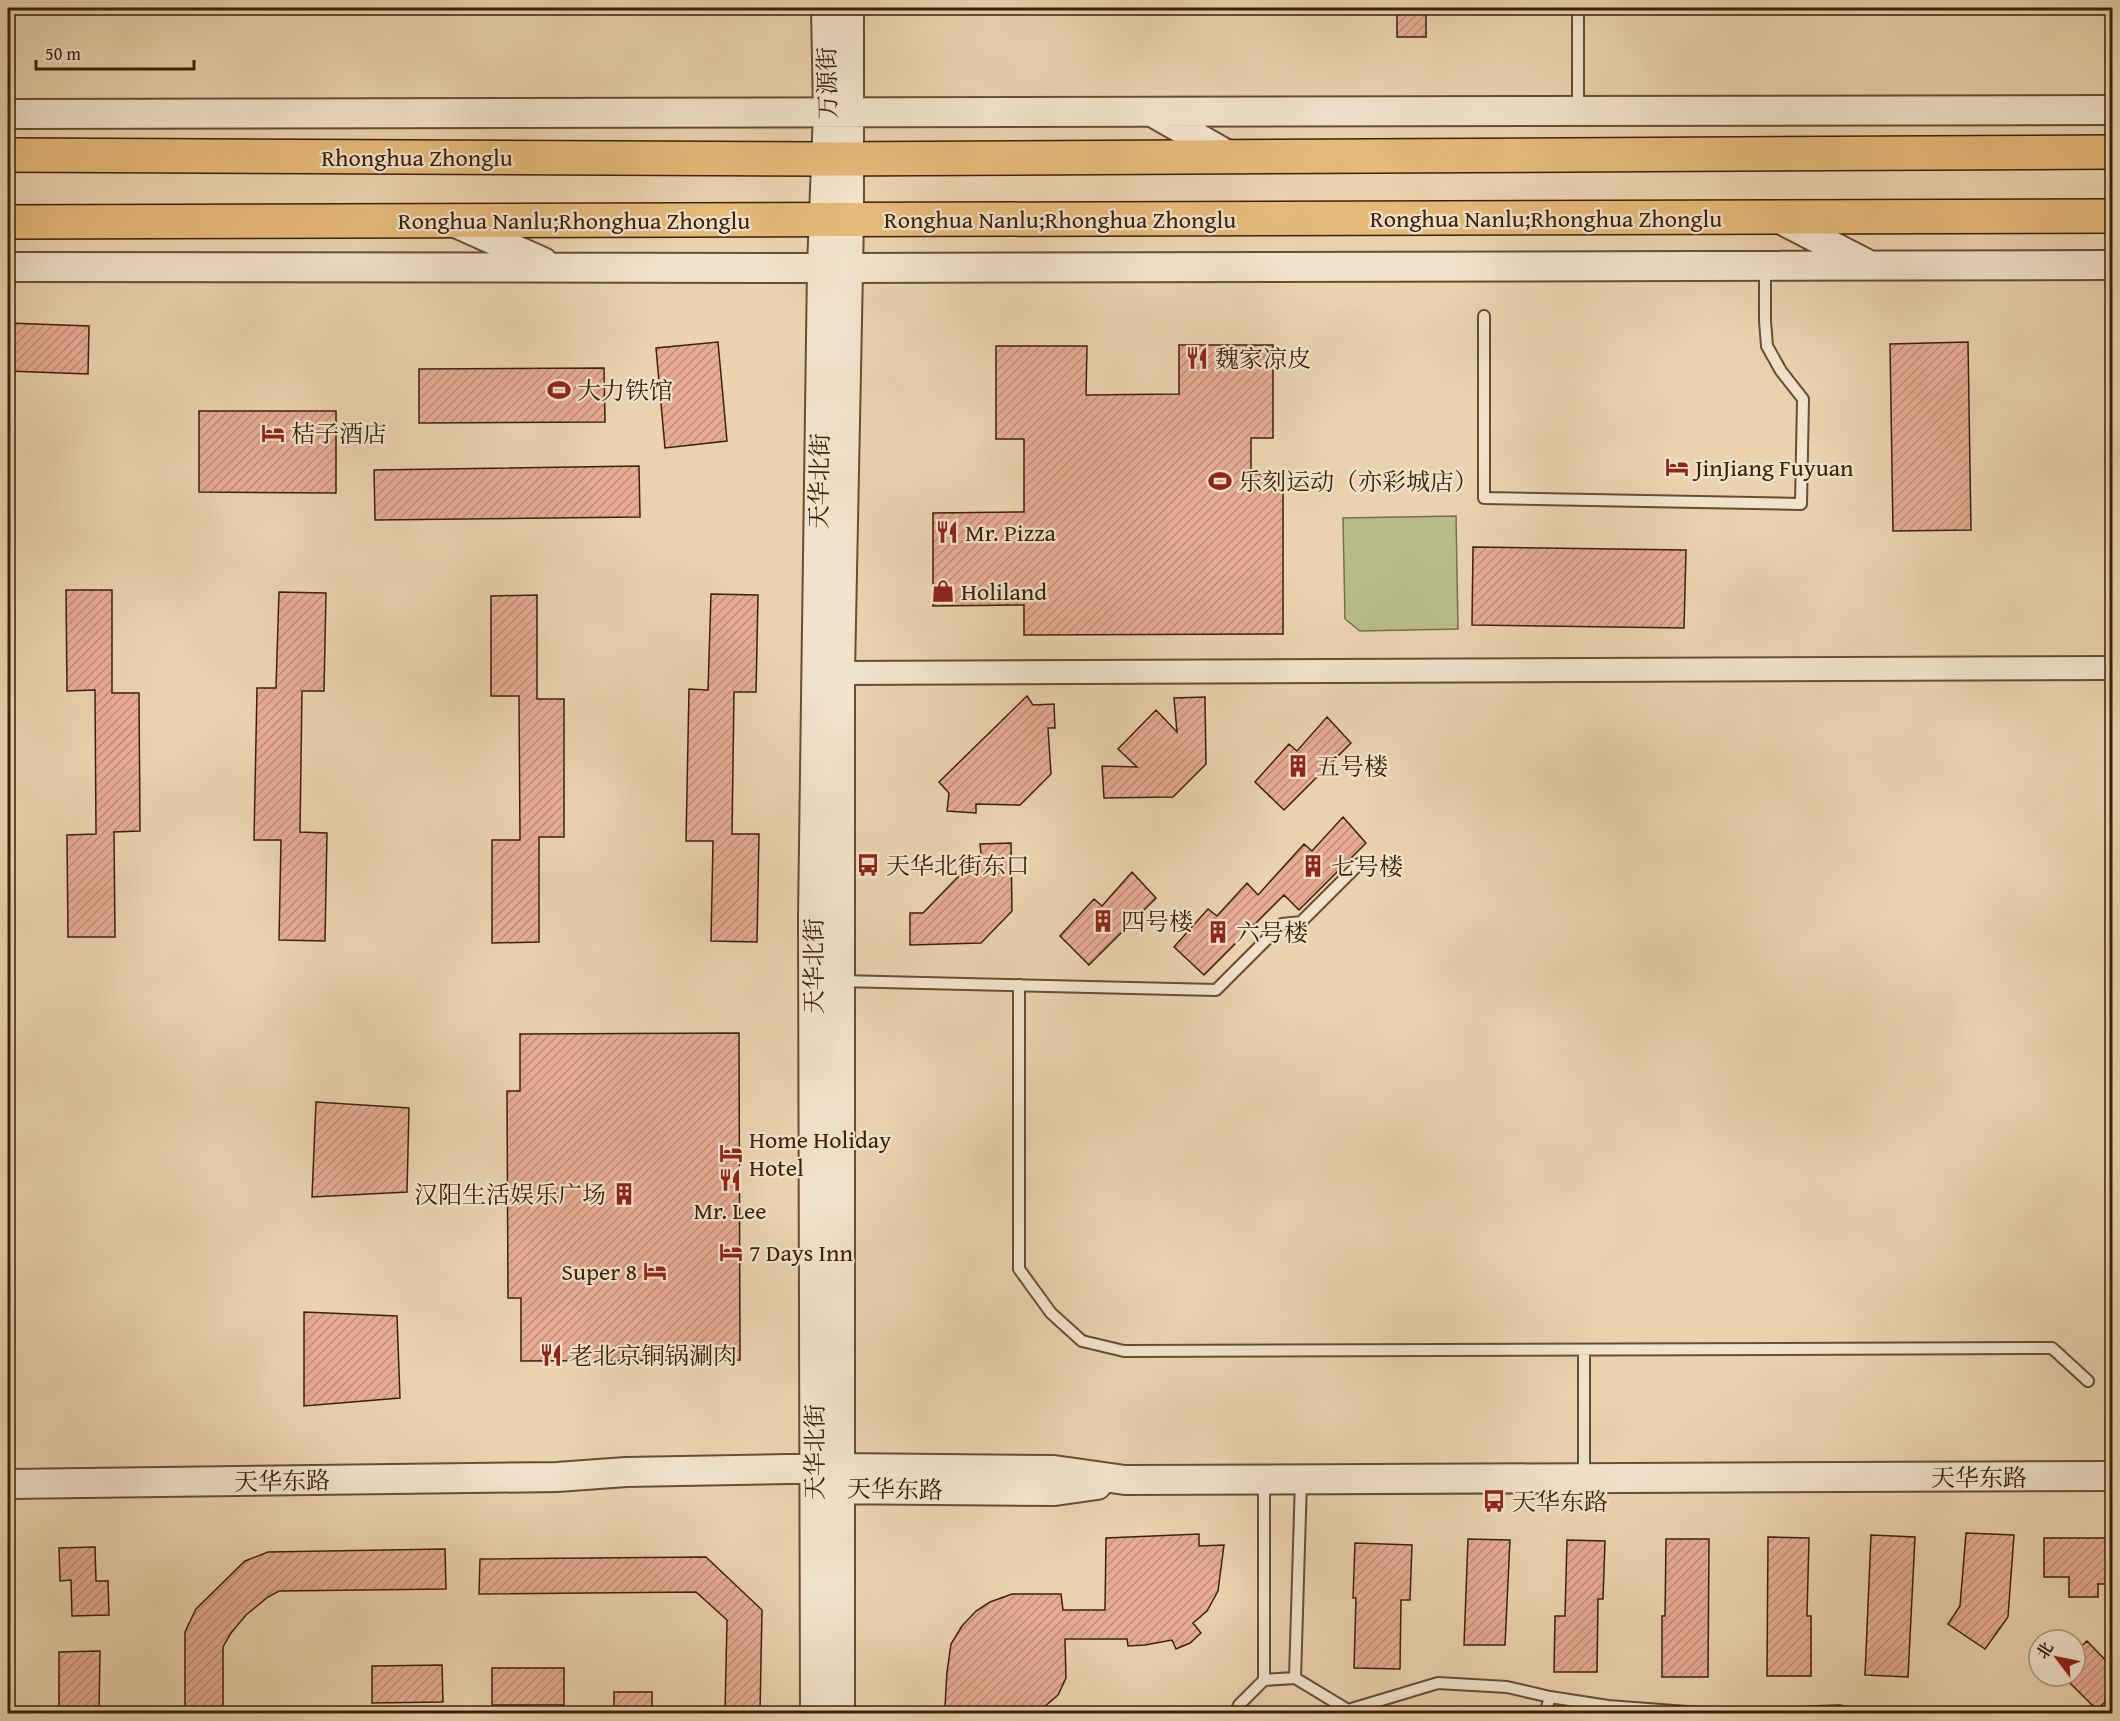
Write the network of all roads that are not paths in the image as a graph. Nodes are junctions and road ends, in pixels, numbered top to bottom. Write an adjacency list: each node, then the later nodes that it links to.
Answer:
1 (826, 8): 7 (street, 万源街)
2 (849, 8): 7 (street, 万源街)
3 (1578, 8): 5 (lane)
4 (2112, 110): 5 (street)
5 (1578, 111): 6 (street)
6 (1152, 112): 7 (street); 11 (street)
7 (838, 113): 8 (street); 12 (street, 万源街)
8 (8, 114)
9 (2112, 152): 11 (main road)
10 (8, 155): 12 (main road, Rhonghua Zhonglu)
11 (1231, 157): 12 (main road)
12 (838, 159): 16 (street, 万源街)
13 (2112, 216): 14 (main road, Ronghua Nanlu;Rhonghua Zhonglu)
14 (1776, 217): 16 (main road, Ronghua Nanlu;Rhonghua Zhonglu); 19 (street)
15 (449, 220): 16 (main road, Ronghua Nanlu;Rhonghua Zhonglu); 17 (main road, Ronghua Nanlu;Rhonghua Zhonglu); 22 (street)
16 (836, 220): 23 (street, 天华北街)
17 (8, 222)
18 (1765, 265): 19 (street); 23 (street); 24 (lane)
19 (1870, 265): 20 (street)
20 (2112, 265)
21 (8, 267): 22 (street)
22 (554, 267): 23 (street)
23 (835, 267): 26 (street, 天华北街); 34 (street, 天华北街)
24 (1484, 316)
25 (2112, 668): 26 (street)
26 (840, 673): 28 (street, 天华北街)
27 (1359, 864): 29 (lane)
28 (840, 981): 29 (lane); 34 (street, 天华北街)
29 (1019, 985): 30 (lane)
30 (1584, 1350): 31 (lane); 33 (lane)
31 (2088, 1381)
32 (2112, 1476): 33 (street, 天华东路)
33 (1584, 1478): 36 (street, 天华东路)
34 (827, 1479): 35 (street, 天华东路); 37 (street, 天华东路); 41 (street, 天华北街); 42 (street, 天华北街)
35 (1264, 1479): 36 (street, 天华东路); 39 (lane)
36 (1301, 1479): 38 (lane)
37 (8, 1484)
38 (1294, 1678): 39 (lane); 40 (lane)
39 (1264, 1680): 43 (lane)
40 (1550, 1697): 44 (lane); 45 (lane)
41 (815, 1713)
42 (840, 1713)
43 (1235, 1713)
44 (1545, 1713)
45 (1714, 1713)
46 (1773, 1713): 47 (lane)
47 (1851, 1713)

